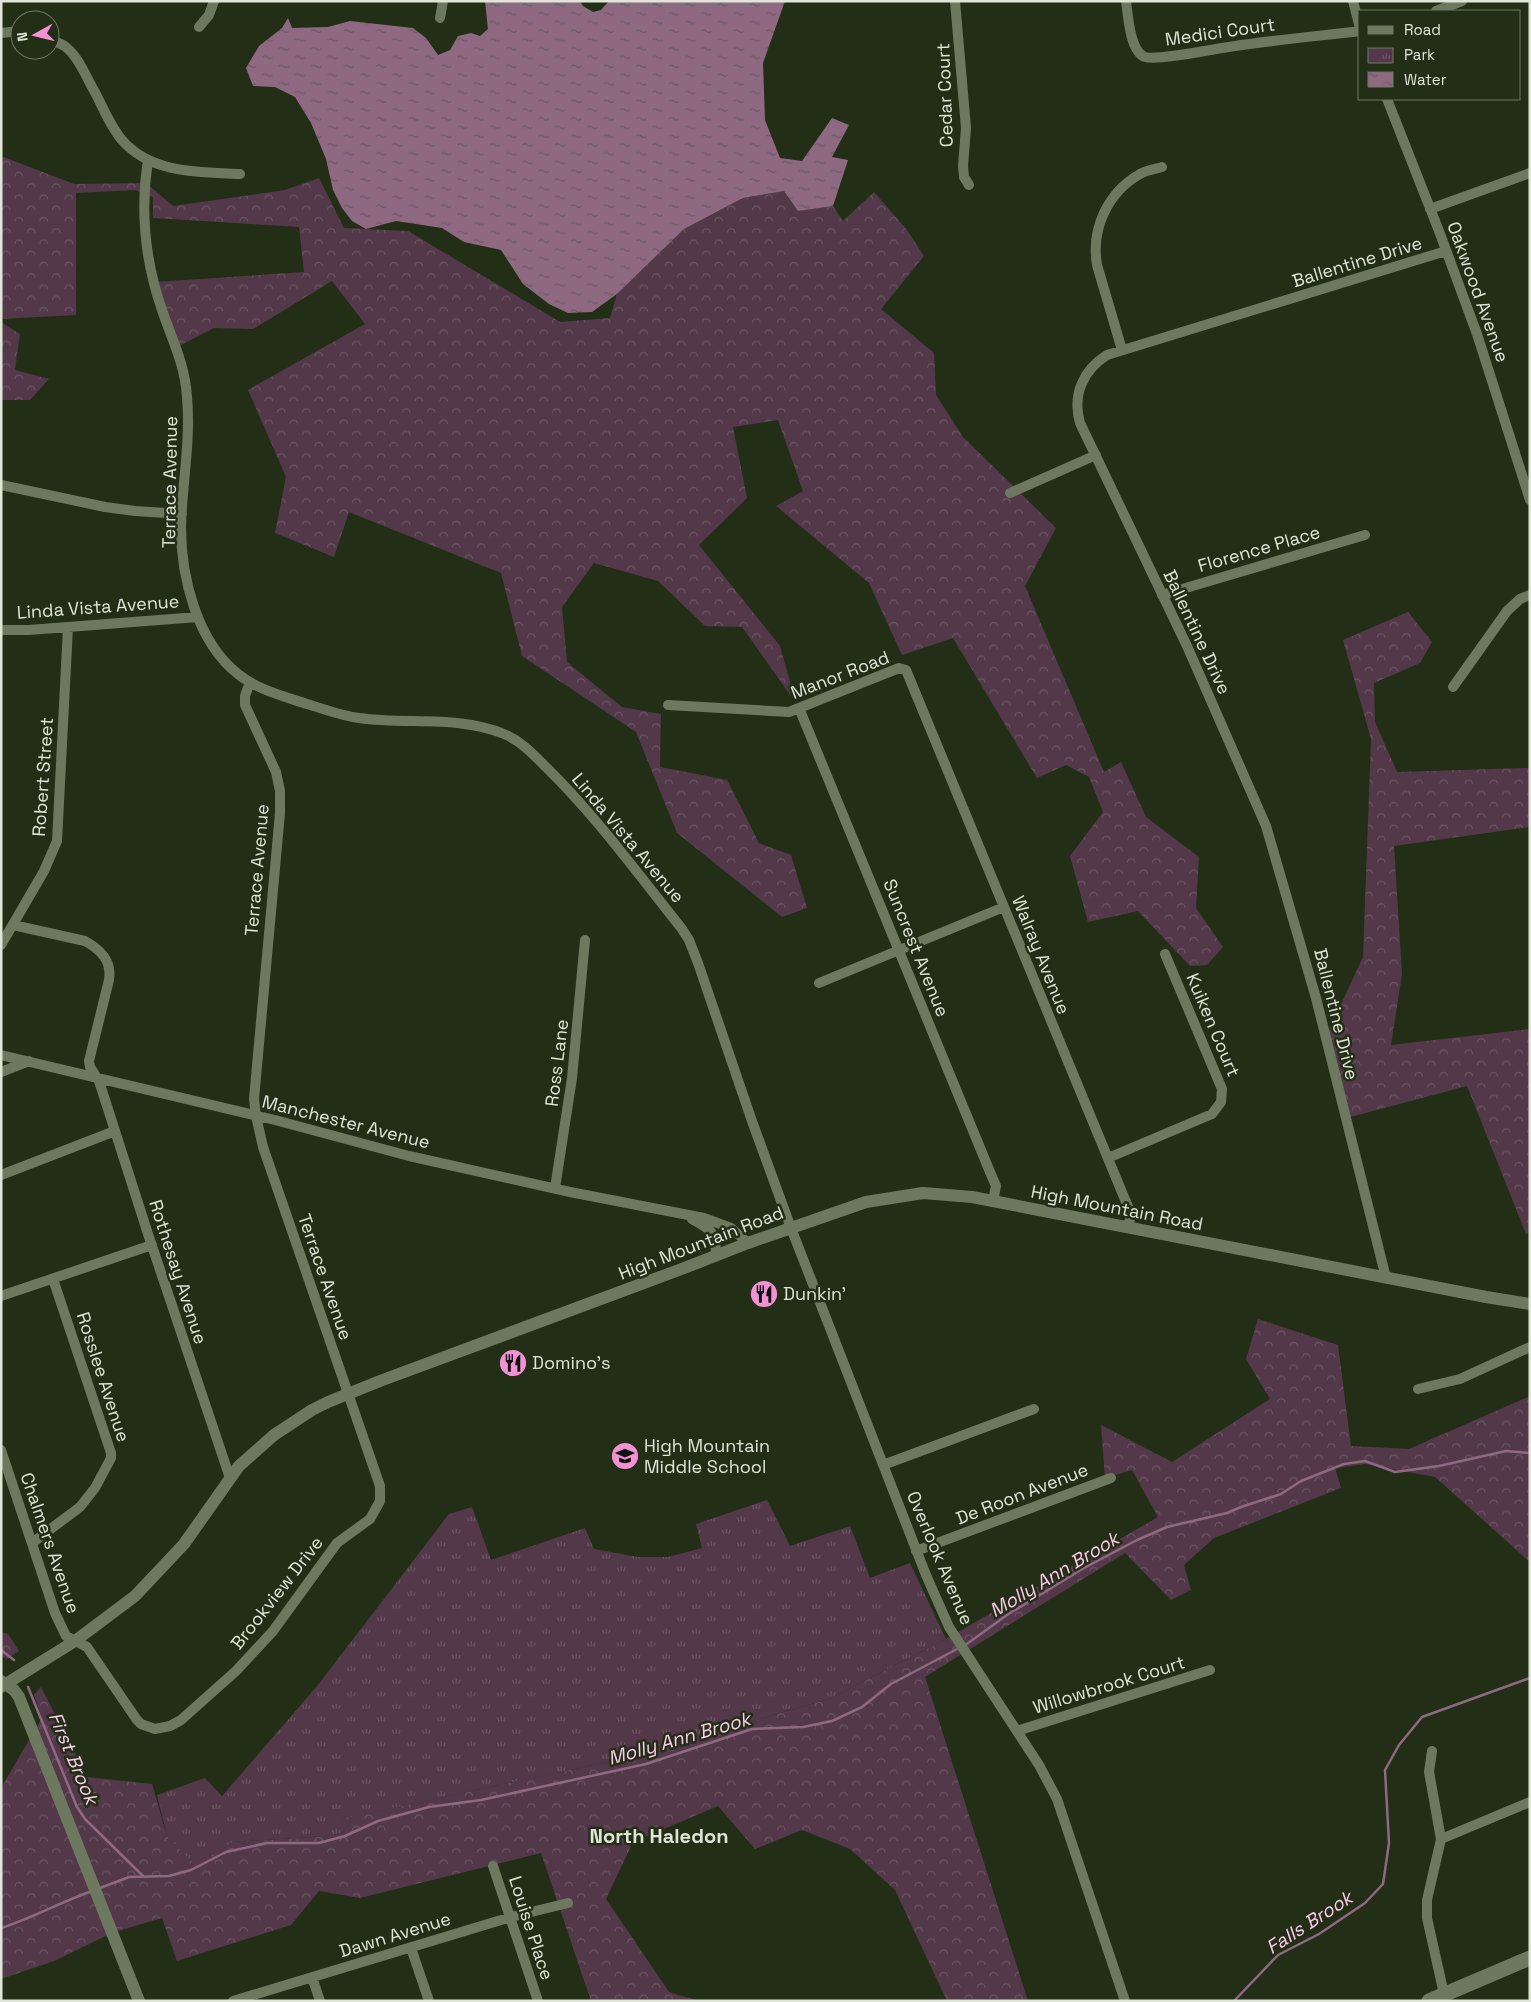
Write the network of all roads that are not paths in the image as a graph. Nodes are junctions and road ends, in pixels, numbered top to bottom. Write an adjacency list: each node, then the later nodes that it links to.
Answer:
1 (214, 1): 10 (street)
2 (443, 1): 8 (street)
3 (955, 1): 18 (street, Cedar Court)
4 (1126, 1): 11 (street, Medici Court)
5 (1353, 1): 9 (street)
6 (1462, 1): 7 (street)
7 (1439, 10)
8 (440, 18)
9 (1358, 21)
10 (199, 27)
11 (1358, 29)
12 (60, 44): 14 (street)
13 (1387, 100): 19 (street, Oakwood Avenue)
14 (148, 160): 17 (street); 26 (street, Terrace Avenue)
15 (1162, 167): 21 (street)
16 (1530, 173): 19 (street)
17 (240, 174)
18 (969, 185)
19 (1430, 209): 20 (street, Oakwood Avenue)
20 (1446, 251): 21 (street, Ballentine Drive); 25 (street, Oakwood Avenue)
21 (1122, 350): 22 (street, Ballentine Drive)
22 (1096, 455): 24 (street); 28 (street, Ballentine Drive)
23 (1, 486): 26 (street)
24 (1010, 493)
25 (1530, 500)
26 (182, 514): 30 (street, Terrace Avenue)
27 (1365, 535): 28 (street, Florence Place)
28 (1162, 595): 61 (street, Ballentine Drive)
29 (1530, 595): 34 (street)
30 (198, 617): 31 (street, Linda Vista Avenue); 33 (street, Terrace Avenue)
31 (68, 627): 32 (street, Linda Vista Avenue); 39 (street, Robert Street)
32 (1, 630)
33 (250, 682): 49 (street, Terrace Avenue); 56 (street, Linda Vista Avenue)
34 (1453, 687)
35 (916, 696): 37 (street, Manor Road); 38 (street, Walray Avenue)
36 (668, 705): 37 (street, Manor Road)
37 (799, 708): 42 (street, Suncrest Avenue)
38 (1004, 907): 42 (street); 51 (street, Walray Avenue)
39 (13, 924): 41 (street, Robert Street); 48 (street, Rothesay Avenue)
40 (585, 940): 53 (street, Ross Lane)
41 (1, 945)
42 (899, 950): 44 (street); 54 (street, Suncrest Avenue)
43 (1165, 954): 51 (street, Kuiken Court)
44 (819, 983)
45 (1, 1054): 46 (street, Manchester Avenue)
46 (29, 1061): 47 (street); 48 (street, Manchester Avenue)
47 (1, 1072)
48 (96, 1077): 49 (street, Manchester Avenue); 50 (street, Rothesay Avenue)
49 (256, 1116): 53 (street, Manchester Avenue); 67 (street, Terrace Avenue)
50 (115, 1131): 52 (street); 59 (street, Rothesay Avenue)
51 (1108, 1158): 57 (street, Walray Avenue)
52 (1, 1175)
53 (555, 1188): 55 (street, Manchester Avenue)
54 (993, 1201): 56 (street, High Mountain Road); 57 (street, High Mountain Road)
55 (685, 1214): 58 (street, Manchester Avenue); 60 (street, Manchester Avenue)
56 (790, 1228): 58 (street, High Mountain Road); 70 (street, Overlook Avenue)
57 (1128, 1228): 61 (street, High Mountain Road)
58 (748, 1243): 60 (street, High Mountain Road)
59 (152, 1245): 62 (street); 71 (street, Rothesay Avenue)
60 (716, 1256): 67 (street, High Mountain Road)
61 (1386, 1278): 64 (street, High Mountain Road)
62 (53, 1279): 63 (street); 73 (street, Rosslee Avenue)
63 (1, 1296)
64 (1530, 1304)
65 (1530, 1347): 66 (street)
66 (1418, 1389)
67 (348, 1394): 71 (street, High Mountain Road); 75 (street, Brookview Drive)
68 (1034, 1409): 70 (street)
69 (1, 1450): 73 (street, Chalmers Avenue)
70 (883, 1465): 74 (street, Overlook Avenue)
71 (230, 1478): 75 (street, High Mountain Road)
72 (1111, 1478): 74 (street, De Roon Avenue)
73 (32, 1543): 75 (street, Chalmers Avenue)
74 (916, 1551): 78 (street, Overlook Avenue)
75 (75, 1641): 77 (street, High Mountain Road)
76 (1210, 1670): 78 (street, Willowbrook Court)
77 (3, 1684): 89 (street)
78 (1017, 1730): 94 (street, Overlook Avenue)
79 (1432, 1751): 81 (street)
80 (1530, 1802): 81 (street)
81 (1441, 1839): 88 (street)
82 (494, 1866): 84 (street, Louise Place)
83 (568, 1903): 84 (street, Dawn Avenue)
84 (511, 1917): 85 (street, Dawn Avenue); 93 (street, Louise Place)
85 (411, 1948): 87 (street, Dawn Avenue); 92 (street)
86 (1530, 1958): 88 (main road)
87 (312, 1977): 90 (street, Dawn Avenue); 91 (street)
88 (1444, 1994): 95 (main road)
89 (139, 2001)
90 (233, 2001)
91 (320, 2001)
92 (429, 2001)
93 (538, 2001)
94 (1125, 2001)
95 (1429, 2001)

